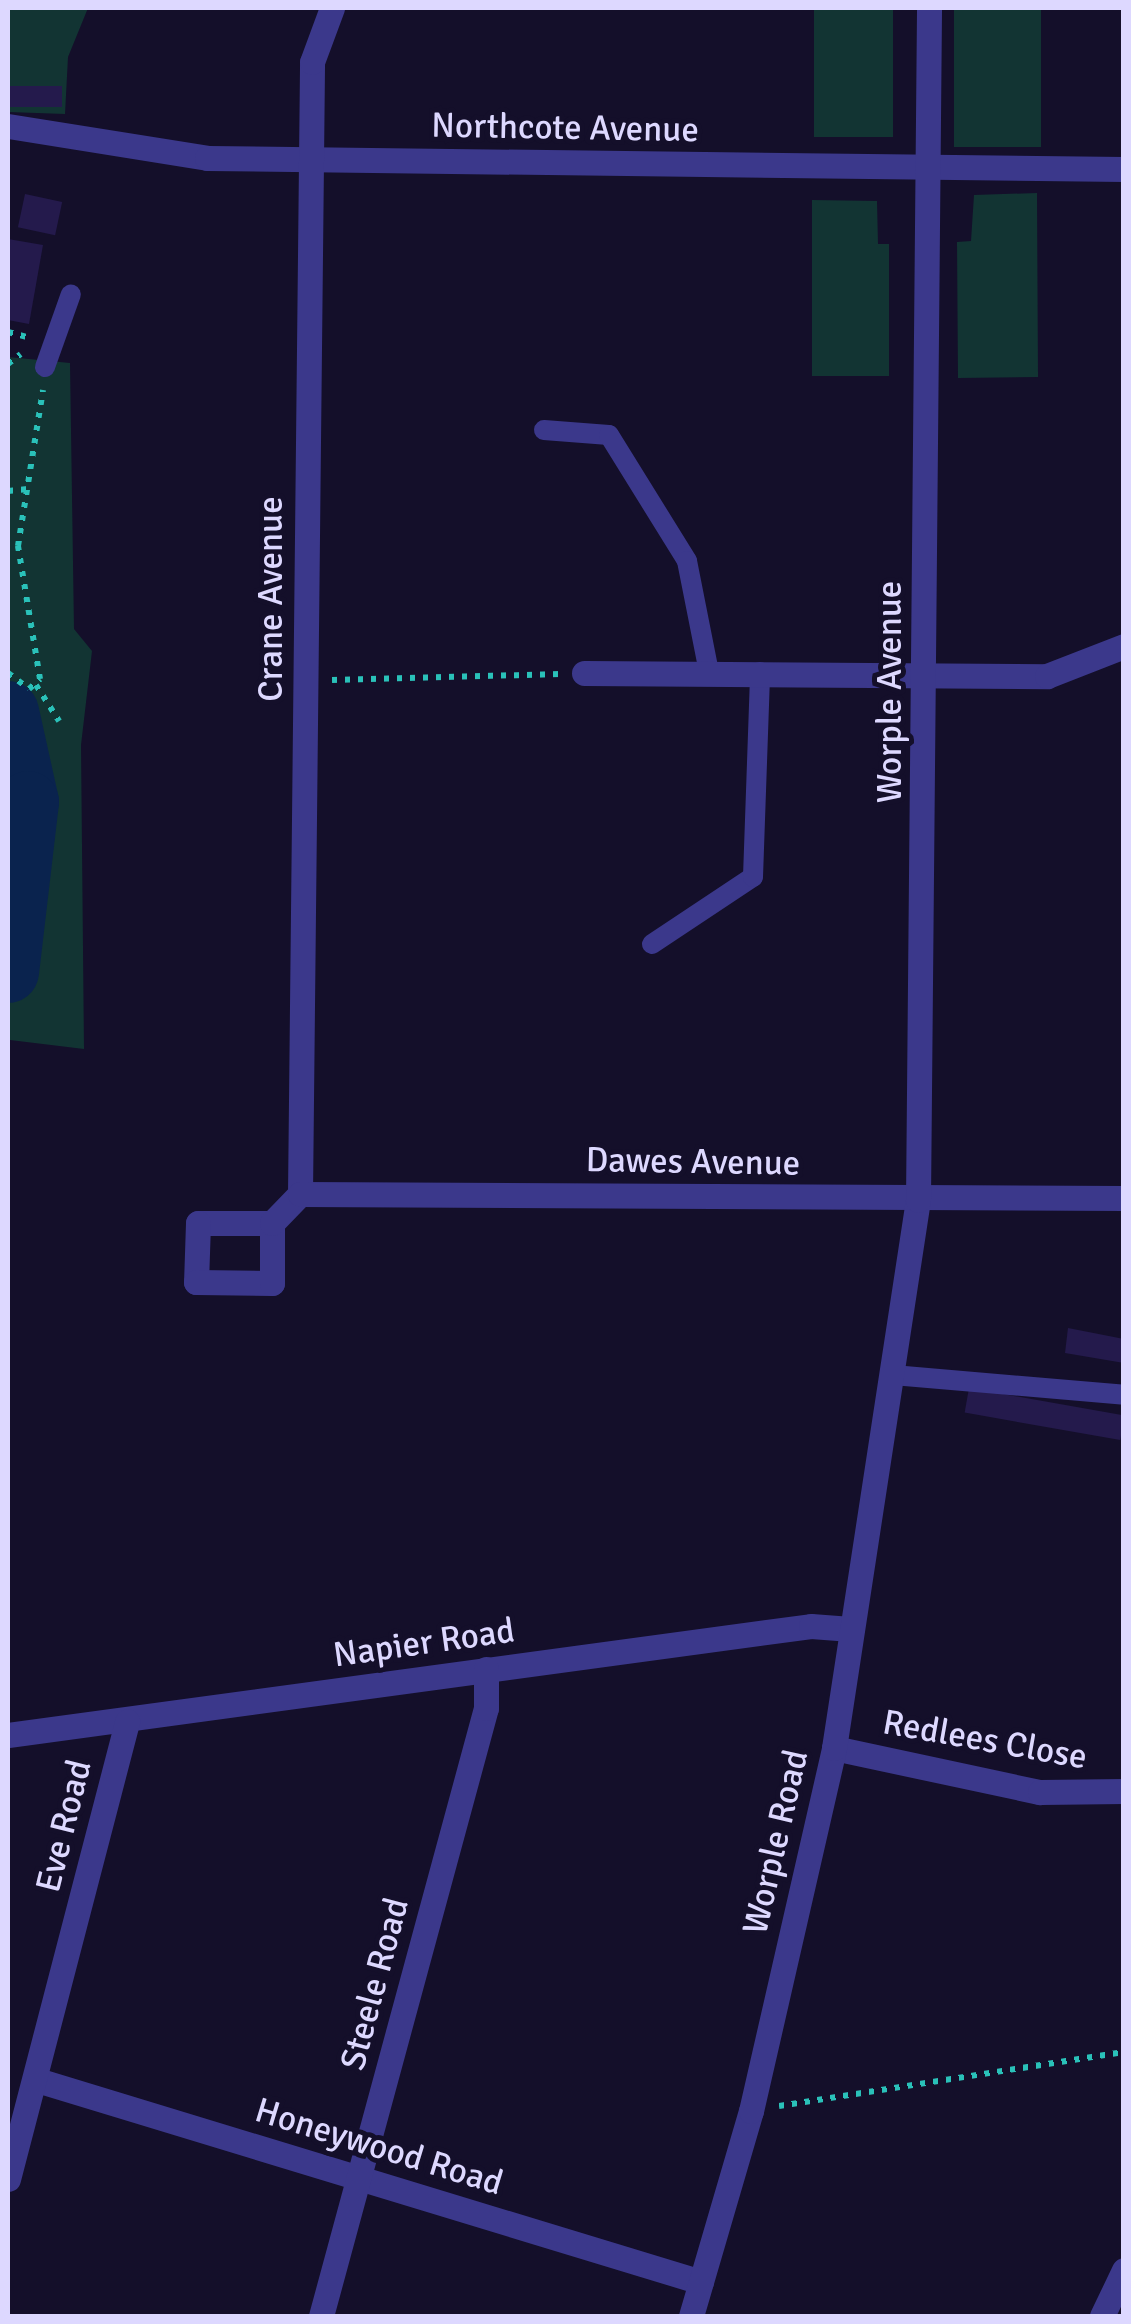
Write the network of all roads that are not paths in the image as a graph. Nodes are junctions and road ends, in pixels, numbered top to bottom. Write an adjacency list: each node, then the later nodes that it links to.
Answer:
1 (332, 8): 4 (street, Crane Avenue)
2 (930, 8): 5 (street, Worple Avenue)
3 (8, 126): 4 (street, Northcote Avenue)
4 (310, 161): 5 (street, Northcote Avenue); 16 (street, Crane Avenue)
5 (928, 168): 6 (street, Northcote Avenue); 14 (street, Worple Avenue)
6 (1124, 169)
7 (71, 294): 8 (lane)
8 (44, 374)
9 (544, 430): 11 (lane)
10 (1124, 646): 14 (street)
11 (708, 672): 12 (street); 13 (street)
12 (760, 672): 14 (street); 15 (lane)
13 (584, 673)
14 (925, 677): 18 (street, Worple Avenue)
15 (652, 944)
16 (300, 1194): 18 (street, Dawes Avenue); 19 (street)
17 (1124, 1198): 18 (street, Dawes Avenue)
18 (918, 1200): 20 (street, Worple Avenue)
19 (272, 1223)
20 (893, 1375): 21 (lane); 22 (street, Worple Road)
21 (1124, 1394)
22 (851, 1628): 23 (street, Napier Road); 26 (street, Worple Road)
23 (486, 1669): 24 (street, Napier Road); 29 (street, Steele Road)
24 (126, 1721): 25 (street, Napier Road); 28 (street, Eve Road)
25 (8, 1736)
26 (834, 1748): 27 (street, Redlees Close); 32 (street, Worple Road)
27 (1124, 1791)
28 (38, 2080): 29 (street, Honeywood Road); 30 (street, Eve Road)
29 (360, 2177): 32 (street, Honeywood Road); 33 (street, Steele Road)
30 (8, 2179)
31 (1124, 2270): 35 (street)
32 (701, 2282): 34 (street, Worple Road)
33 (321, 2316)
34 (691, 2316)
35 (1102, 2316)

